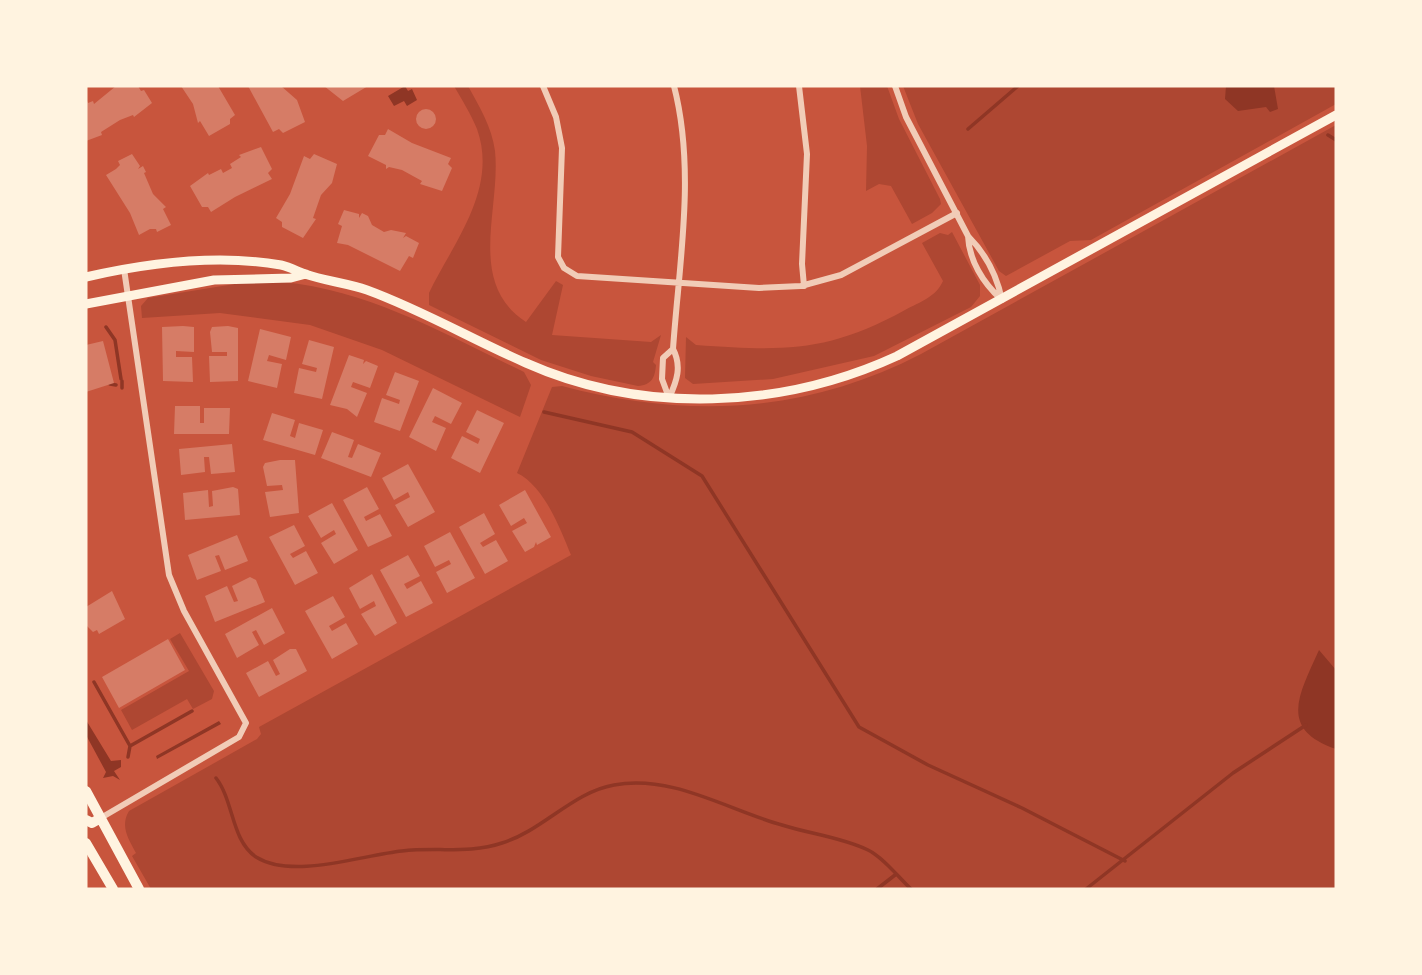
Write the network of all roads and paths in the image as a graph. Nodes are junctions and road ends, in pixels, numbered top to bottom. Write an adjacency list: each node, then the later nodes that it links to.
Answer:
1 (543, 86): 11 (street)
2 (674, 86): 11 (street)
3 (799, 86): 12 (street)
4 (895, 86): 6 (street)
5 (1336, 115): 14 (main road)
6 (957, 213): 7 (street); 12 (street)
7 (968, 236): 14 (street); 14 (street)
8 (124, 269): 9 (main road); 10 (main road); 13 (street)
9 (306, 274): 13 (main road); 17 (main road)
10 (86, 277)
11 (677, 283): 12 (street); 16 (street)
12 (804, 286)
13 (128, 295): 15 (main road); 19 (street)
14 (1002, 300): 17 (main road)
15 (86, 304)
16 (673, 349): 17 (street); 17 (street)
17 (669, 398)
18 (86, 791): 19 (main road)
19 (99, 819): 20 (main road); 23 (main road)
20 (86, 820)
21 (86, 843): 22 (main road)
22 (113, 889)
23 (139, 889)

